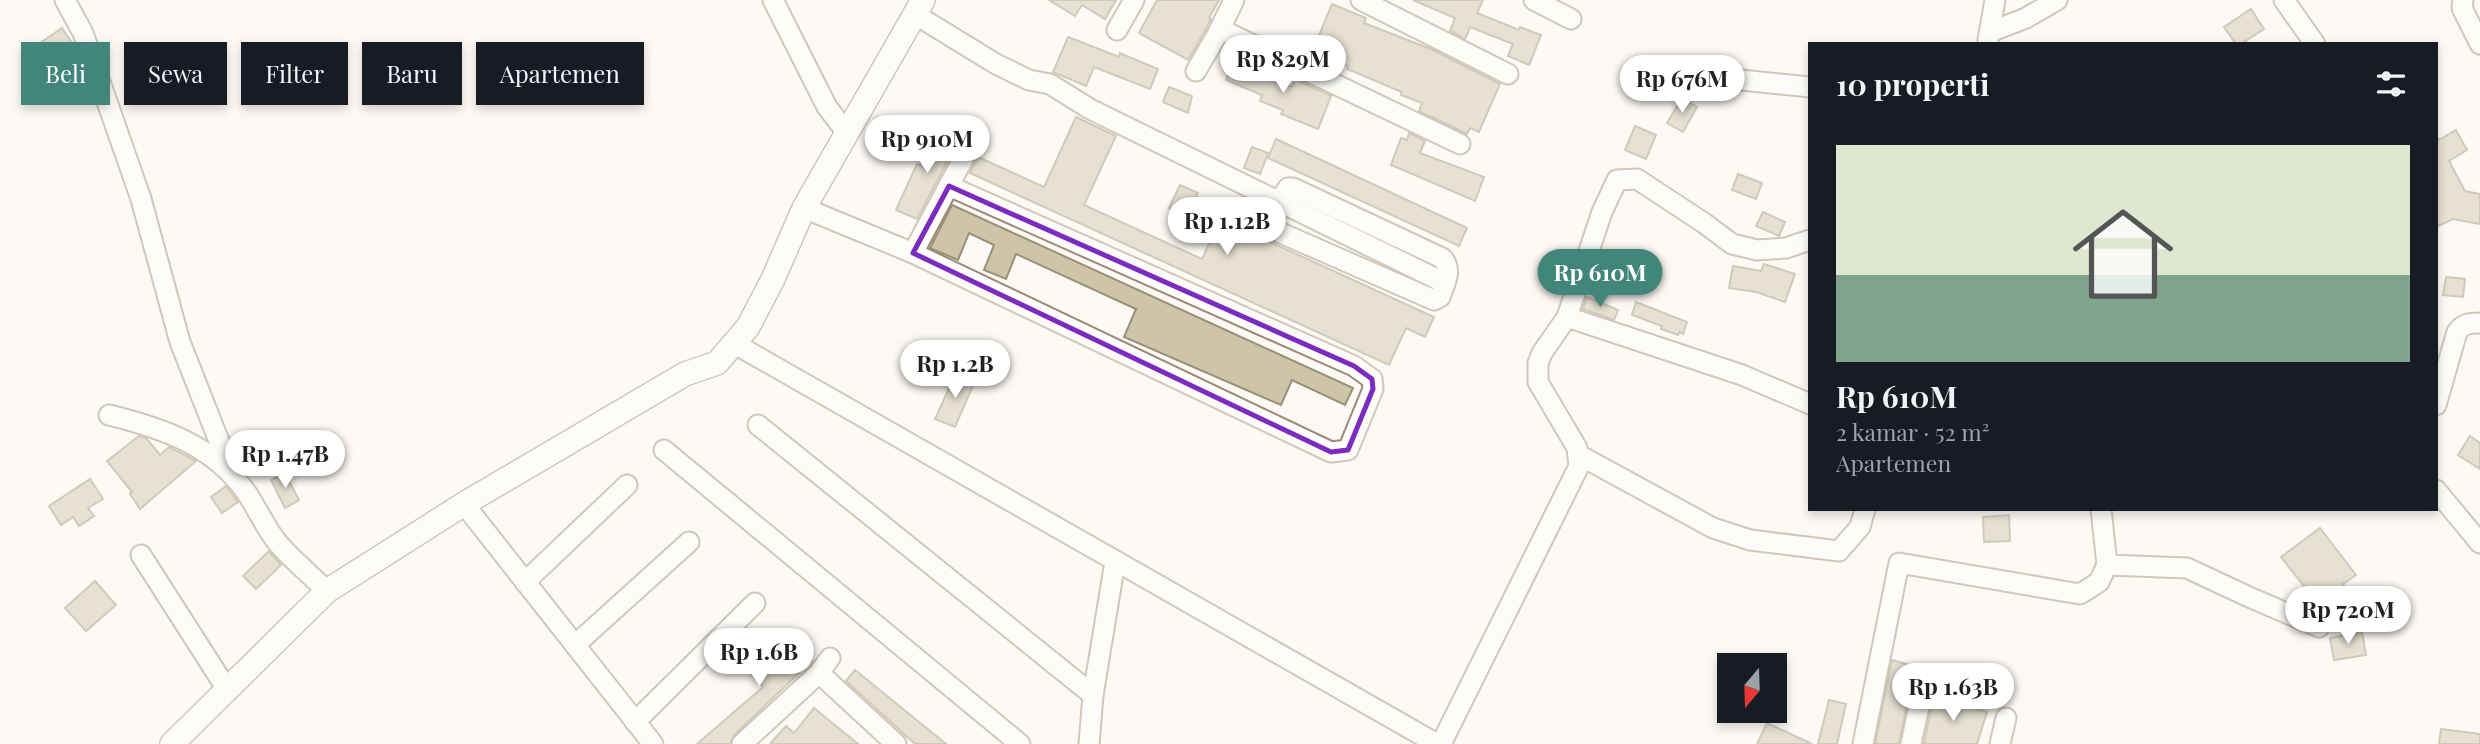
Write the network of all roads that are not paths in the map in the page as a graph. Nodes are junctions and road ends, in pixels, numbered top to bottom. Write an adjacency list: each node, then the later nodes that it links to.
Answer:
1 (65, 0): 39 (street)
2 (773, 0): 22 (street)
3 (1134, 0): 14 (street)
4 (1234, 0): 13 (street)
5 (1361, 0): 19 (street)
6 (1534, 0): 12 (street)
7 (1995, 0): 15 (street)
8 (2057, 0): 15 (street)
9 (2284, 0): 16 (street)
10 (2461, 3): 17 (street)
11 (920, 7): 22 (street); 26 (street)
12 (1571, 19)
13 (1220, 29): 18 (street); 23 (street)
14 (1117, 30)
15 (1989, 38)
16 (2314, 42)
17 (2480, 44)
18 (1196, 71)
19 (1508, 74)
20 (1741, 80): 21 (street)
21 (1808, 88)
22 (847, 133): 27 (street)
23 (1460, 144)
24 (970, 146): 25 (street)
25 (949, 186): 29 (street); 29 (street)
26 (1279, 201): 26 (street)
27 (804, 208): 29 (street); 32 (street)
28 (1808, 241): 30 (street)
29 (913, 253)
30 (1567, 317): 34 (street); 38 (street)
31 (2480, 323): 33 (street)
32 (735, 344): 42 (street); 48 (street)
33 (2438, 398)
34 (1808, 403)
35 (109, 415): 39 (street)
36 (758, 425): 56 (street)
37 (664, 450): 64 (street)
38 (1579, 455): 43 (street); 66 (street)
39 (232, 474): 51 (street)
40 (627, 485): 50 (street)
41 (2438, 492): 46 (street)
42 (464, 504): 50 (street); 51 (street)
43 (1864, 511)
44 (2101, 511): 49 (street)
45 (690, 542): 54 (street)
46 (2480, 543)
47 (141, 555): 55 (street)
48 (1115, 562): 56 (street); 66 (street)
49 (2107, 565): 53 (street); 67 (street)
50 (525, 582): 54 (street)
51 (327, 591): 55 (street)
52 (755, 603): 59 (street)
53 (2319, 627)
54 (575, 645): 59 (street)
55 (228, 691): 61 (street)
56 (1093, 695): 65 (street)
57 (1919, 706): 68 (street)
58 (2006, 718): 69 (street)
59 (635, 722): 62 (street)
60 (748, 742): 63 (street)
61 (172, 744)
62 (653, 744)
63 (896, 744)
64 (1020, 744)
65 (1089, 744)
66 (1439, 744)
67 (1863, 744)
68 (1911, 744)
69 (2000, 744)

